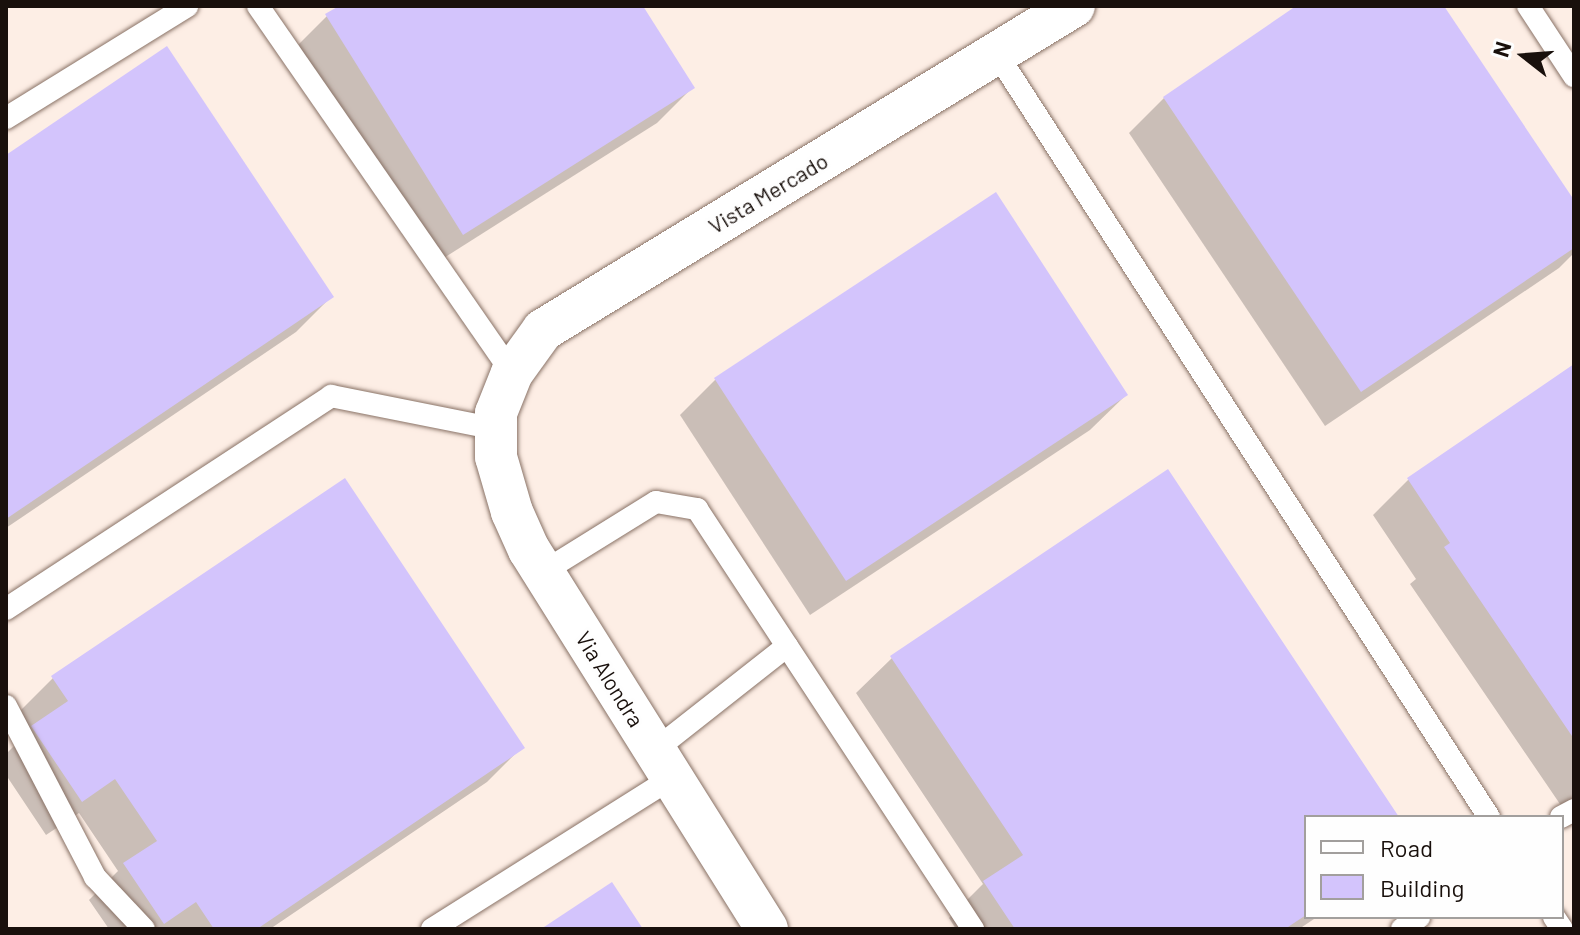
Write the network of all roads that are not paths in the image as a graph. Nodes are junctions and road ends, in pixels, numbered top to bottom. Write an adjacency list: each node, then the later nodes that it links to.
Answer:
1 (187, 6): 7 (lane)
2 (258, 6): 8 (lane)
3 (1074, 6): 5 (street, Vista Mercado)
4 (1528, 6): 6 (lane)
5 (997, 54): 8 (street, Vista Mercado); 15 (lane)
6 (1574, 76)
7 (6, 118)
8 (512, 373): 9 (street, Vista Mercado)
9 (496, 421): 10 (street, Via Alondra); 11 (lane)
10 (543, 572): 12 (lane); 14 (street, Via Alondra)
11 (6, 609)
12 (787, 646): 14 (lane); 19 (lane)
13 (6, 706): 16 (lane)
14 (663, 764): 17 (lane); 18 (street, Via Alondra)
15 (1488, 815)
16 (144, 929)
17 (432, 929)
18 (767, 929)
19 (973, 929)

